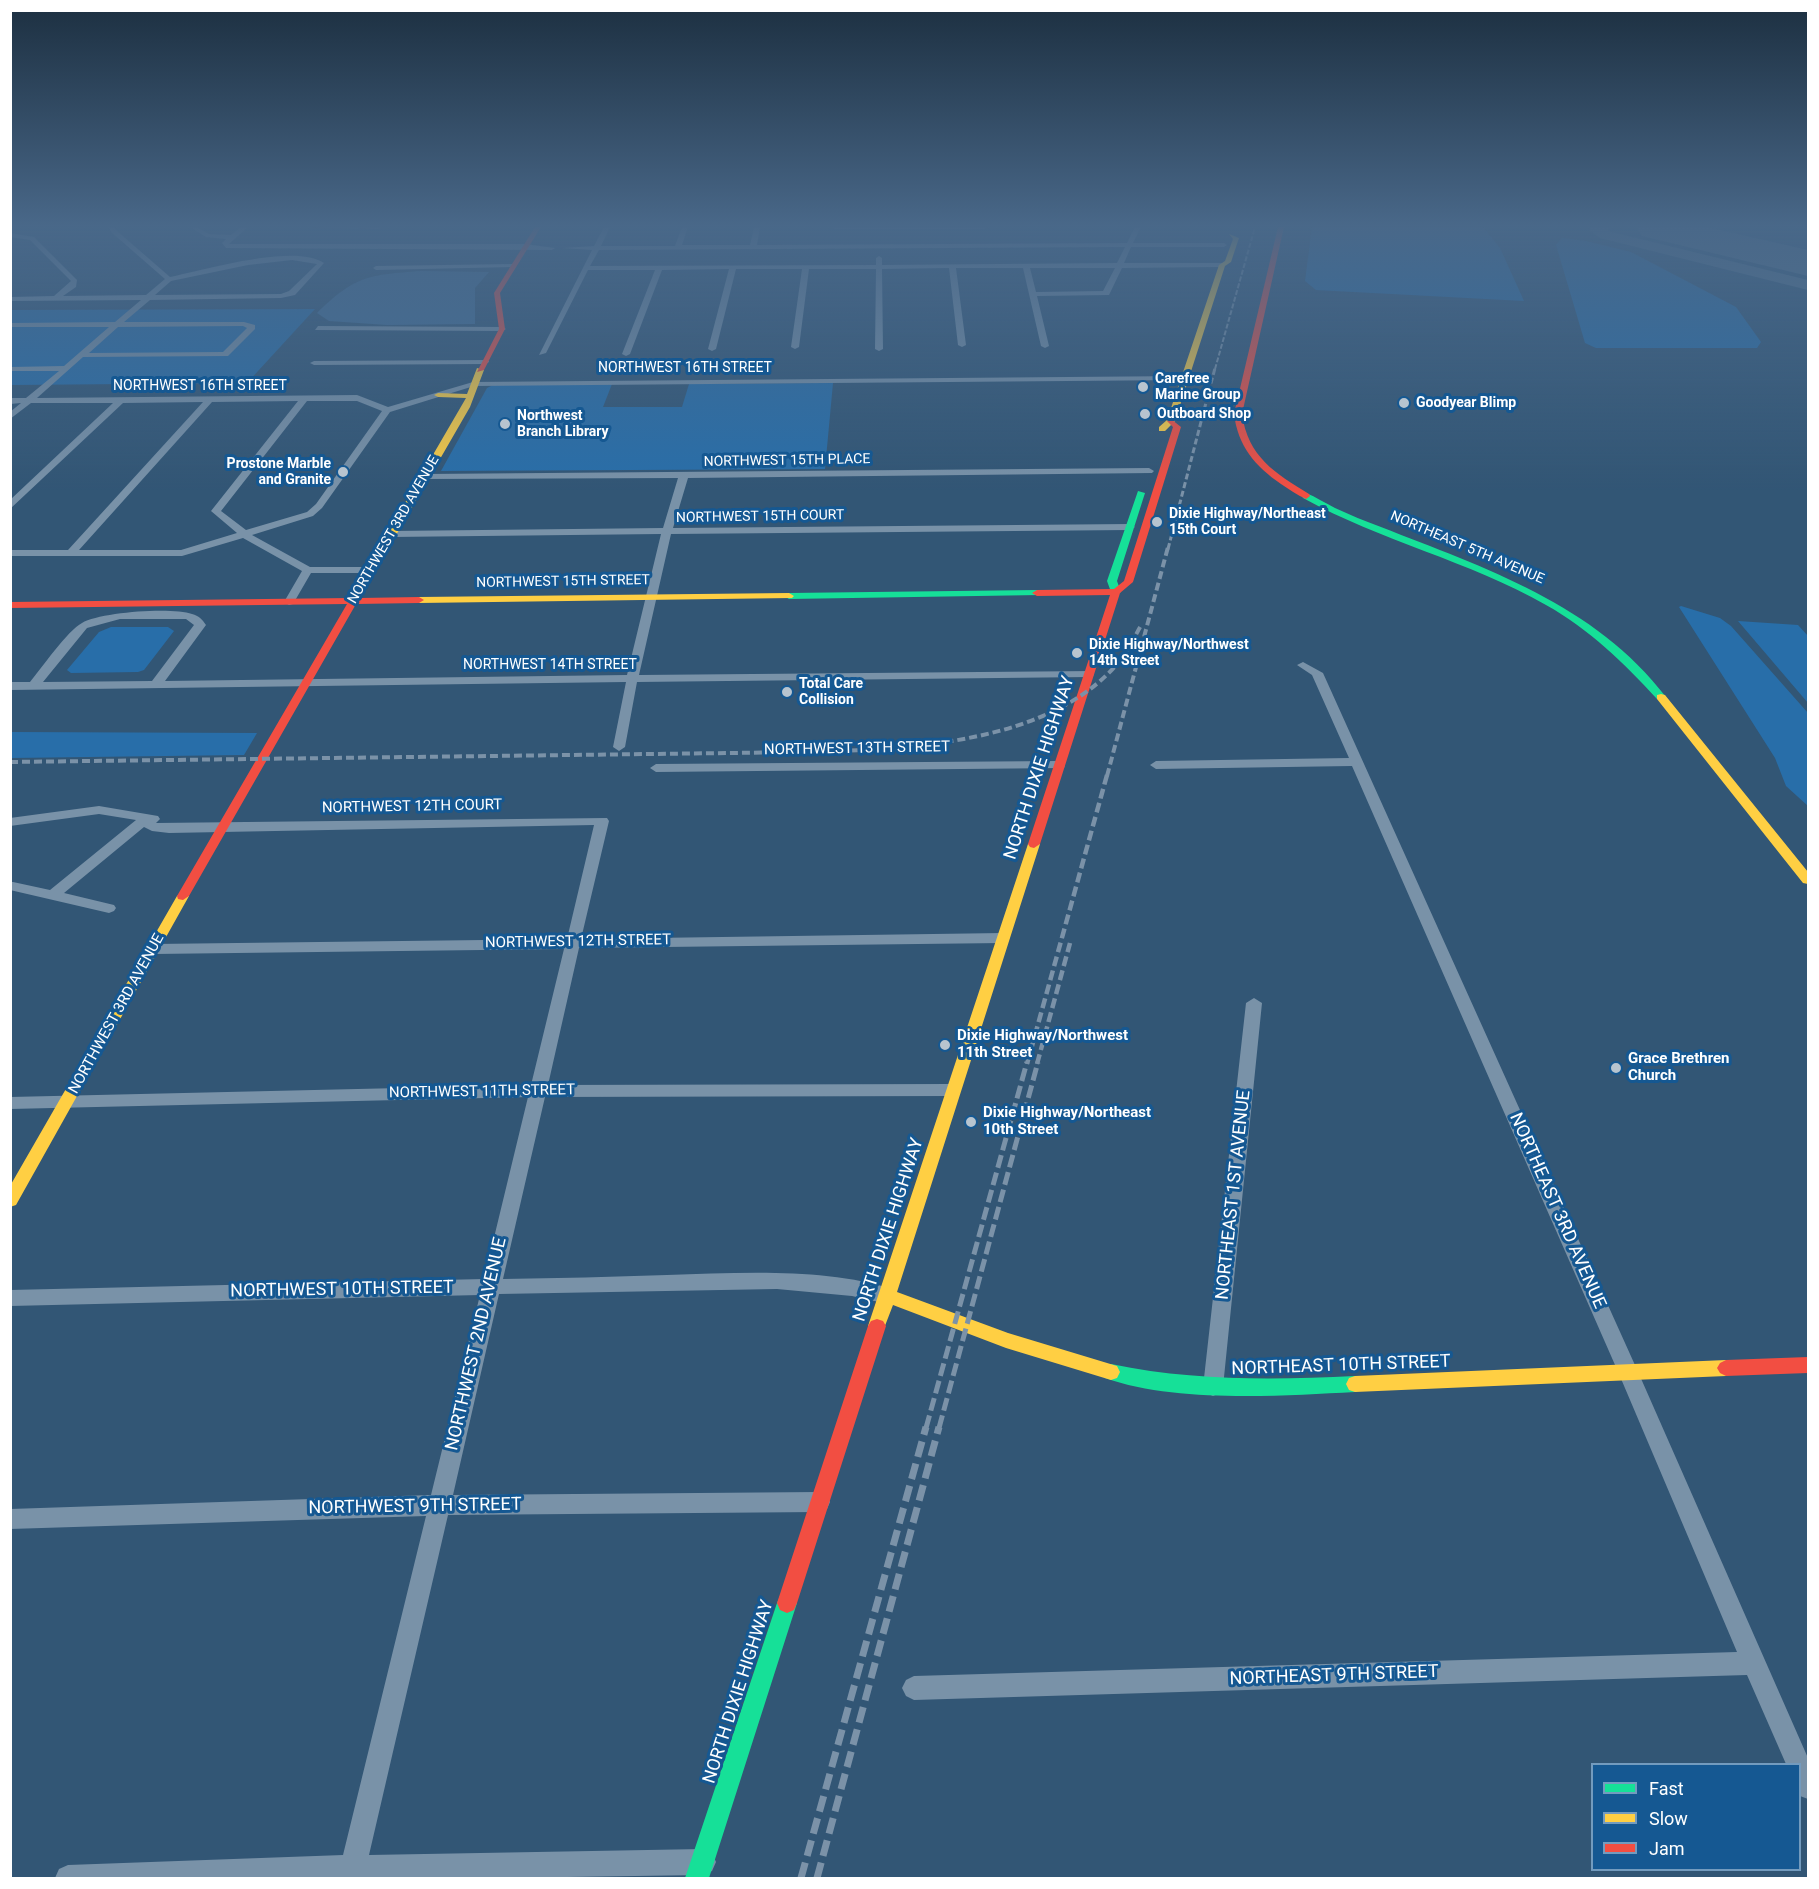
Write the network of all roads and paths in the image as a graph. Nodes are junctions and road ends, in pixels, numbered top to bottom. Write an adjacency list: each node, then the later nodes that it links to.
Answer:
1 (130, 315): 12 (street)
2 (500, 315): 15 (street)
3 (561, 315): 21 (street)
4 (641, 315): 22 (street)
5 (721, 315): 19 (street)
6 (799, 315): 18 (street)
7 (879, 315): 20 (street)
8 (958, 315): 16 (street)
9 (1037, 315): 17 (street)
10 (1206, 315): 28 (street, NORTH DIXIE HIGHWAY)
11 (1259, 315): 72 (street, NORTHEAST 5TH AVENUE)
12 (118, 325): 13 (street); 23 (street); 23 (street)
13 (12, 327)
14 (318, 328): 15 (street)
15 (502, 329): 24 (street, NORTHWEST 3RD AVENUE)
16 (962, 345)
17 (1045, 346)
18 (795, 347)
19 (712, 349)
20 (879, 349)
21 (542, 352)
22 (626, 354)
23 (83, 355): 26 (street)
24 (485, 362): 25 (street); 29 (street, NORTHWEST 3RD AVENUE)
25 (314, 363)
26 (67, 368): 27 (street); 35 (street)
27 (10, 369)
28 (1186, 378): 29 (street, NORTHWEST 16TH STREET); 38 (street, NORTH DIXIE HIGHWAY)
29 (472, 390): 30 (street); 41 (street, NORTHWEST 3RD AVENUE)
30 (438, 395): 36 (street)
31 (210, 399): 32 (street, NORTHWEST 16TH STREET); 33 (street, NORTHWEST 16TH STREET); 48 (street)
32 (304, 399): 36 (street, NORTHWEST 16TH STREET); 46 (street)
33 (121, 400): 35 (street, NORTHWEST 16TH STREET); 42 (street)
34 (10, 401): 35 (street, NORTHWEST 16TH STREET)
35 (30, 401): 37 (street)
36 (387, 410): 46 (street)
37 (10, 417)
38 (1171, 421): 39 (street, NORTH DIXIE HIGHWAY); 51 (street, NORTH DIXIE HIGHWAY)
39 (1149, 471): 40 (street, NORTHWEST 15TH PLACE); 43 (street, NORTH DIXIE HIGHWAY)
40 (684, 476): 41 (street, NORTHWEST 15TH PLACE); 44 (street)
41 (425, 477): 45 (street, NORTHWEST 3RD AVENUE)
42 (10, 506)
43 (1130, 526): 44 (street, NORTHWEST 15TH COURT); 51 (street, NORTH DIXIE HIGHWAY)
44 (666, 531): 45 (street, NORTHWEST 15TH COURT); 52 (street)
45 (391, 534): 50 (street, NORTHWEST 3RD AVENUE)
46 (245, 536): 48 (street); 49 (street)
47 (10, 553): 48 (street)
48 (71, 553)
49 (308, 570): 50 (street); 53 (street)
50 (370, 570): 54 (street, NORTHWEST 3RD AVENUE)
51 (1116, 592): 52 (street, NORTHWEST 15TH STREET); 57 (street, NORTH DIXIE HIGHWAY)
52 (649, 598): 54 (street, NORTHWEST 15TH STREET); 58 (street)
53 (289, 602): 54 (street, NORTHWEST 15TH STREET); 55 (street, NORTHWEST 15TH STREET)
54 (353, 602): 59 (street, NORTHWEST 3RD AVENUE)
55 (10, 605)
56 (1304, 665): 64 (street, NORTHEAST 3RD AVENUE)
57 (1089, 673): 58 (street, NORTHWEST 14TH STREET); 65 (street, NORTH DIXIE HIGHWAY)
58 (632, 680): 59 (street, NORTHWEST 14TH STREET); 63 (street)
59 (304, 682): 60 (street, NORTHWEST 14TH STREET); 71 (street, NORTHWEST 3RD AVENUE)
60 (156, 684): 62 (street, NORTHWEST 14TH STREET); 62 (street)
61 (10, 686): 62 (street, NORTHWEST 14TH STREET)
62 (33, 686)
63 (619, 747)
64 (1357, 762): 66 (street); 89 (street, NORTHEAST 3RD AVENUE)
65 (1059, 765): 67 (street, NORTHWEST 13TH STREET); 76 (street, NORTH DIXIE HIGHWAY)
66 (1156, 765)
67 (656, 768)
68 (144, 819): 70 (street); 71 (street); 74 (street)
69 (602, 821): 71 (street, NORTHWEST 12TH COURT); 77 (street, NORTHWEST 2ND AVENUE)
70 (10, 822)
71 (221, 827): 78 (street, NORTHWEST 3RD AVENUE)
72 (1809, 880)
73 (13, 886): 74 (street)
74 (53, 895): 75 (street)
75 (109, 908)
76 (1003, 938): 77 (street, NORTHWEST 12TH STREET); 81 (street, NORTH DIXIE HIGHWAY)
77 (574, 942): 78 (street, NORTHWEST 12TH STREET); 80 (street, NORTHWEST 2ND AVENUE)
78 (153, 949): 82 (street, NORTHWEST 3RD AVENUE)
79 (1254, 1003): 90 (street, NORTHEAST 1ST AVENUE)
80 (537, 1090): 81 (street, NORTHWEST 11TH STREET); 82 (street, NORTHWEST 11TH STREET); 85 (street, NORTHWEST 2ND AVENUE)
81 (953, 1090): 86 (street, NORTH DIXIE HIGHWAY)
82 (67, 1102): 83 (street, NORTHWEST 11TH STREET); 84 (street, NORTHWEST 3RD AVENUE)
83 (10, 1103)
84 (10, 1201)
85 (491, 1286): 86 (street, NORTHWEST 10TH STREET); 87 (street, NORTHWEST 10TH STREET); 92 (street, NORTHWEST 2ND AVENUE)
86 (888, 1296): 90 (street, NORTHEAST 10TH STREET); 91 (street, NORTH DIXIE HIGHWAY)
87 (10, 1298)
88 (1809, 1365): 89 (street, NORTHEAST 10TH STREET)
89 (1629, 1374): 90 (street, NORTHEAST 10TH STREET); 94 (street, NORTHEAST 3RD AVENUE)
90 (1213, 1387)
91 (819, 1502): 92 (street, NORTHWEST 9TH STREET); 98 (street, NORTH DIXIE HIGHWAY)
92 (438, 1504): 93 (street, NORTHWEST 9TH STREET); 97 (street, NORTHWEST 2ND AVENUE)
93 (10, 1519)
94 (1753, 1663): 95 (street, NORTHEAST 9TH STREET); 96 (street, NORTHEAST 3RD AVENUE)
95 (914, 1688)
96 (1798, 1763)
97 (353, 1868): 98 (street); 99 (street)
98 (700, 1870)
99 (68, 1878)

